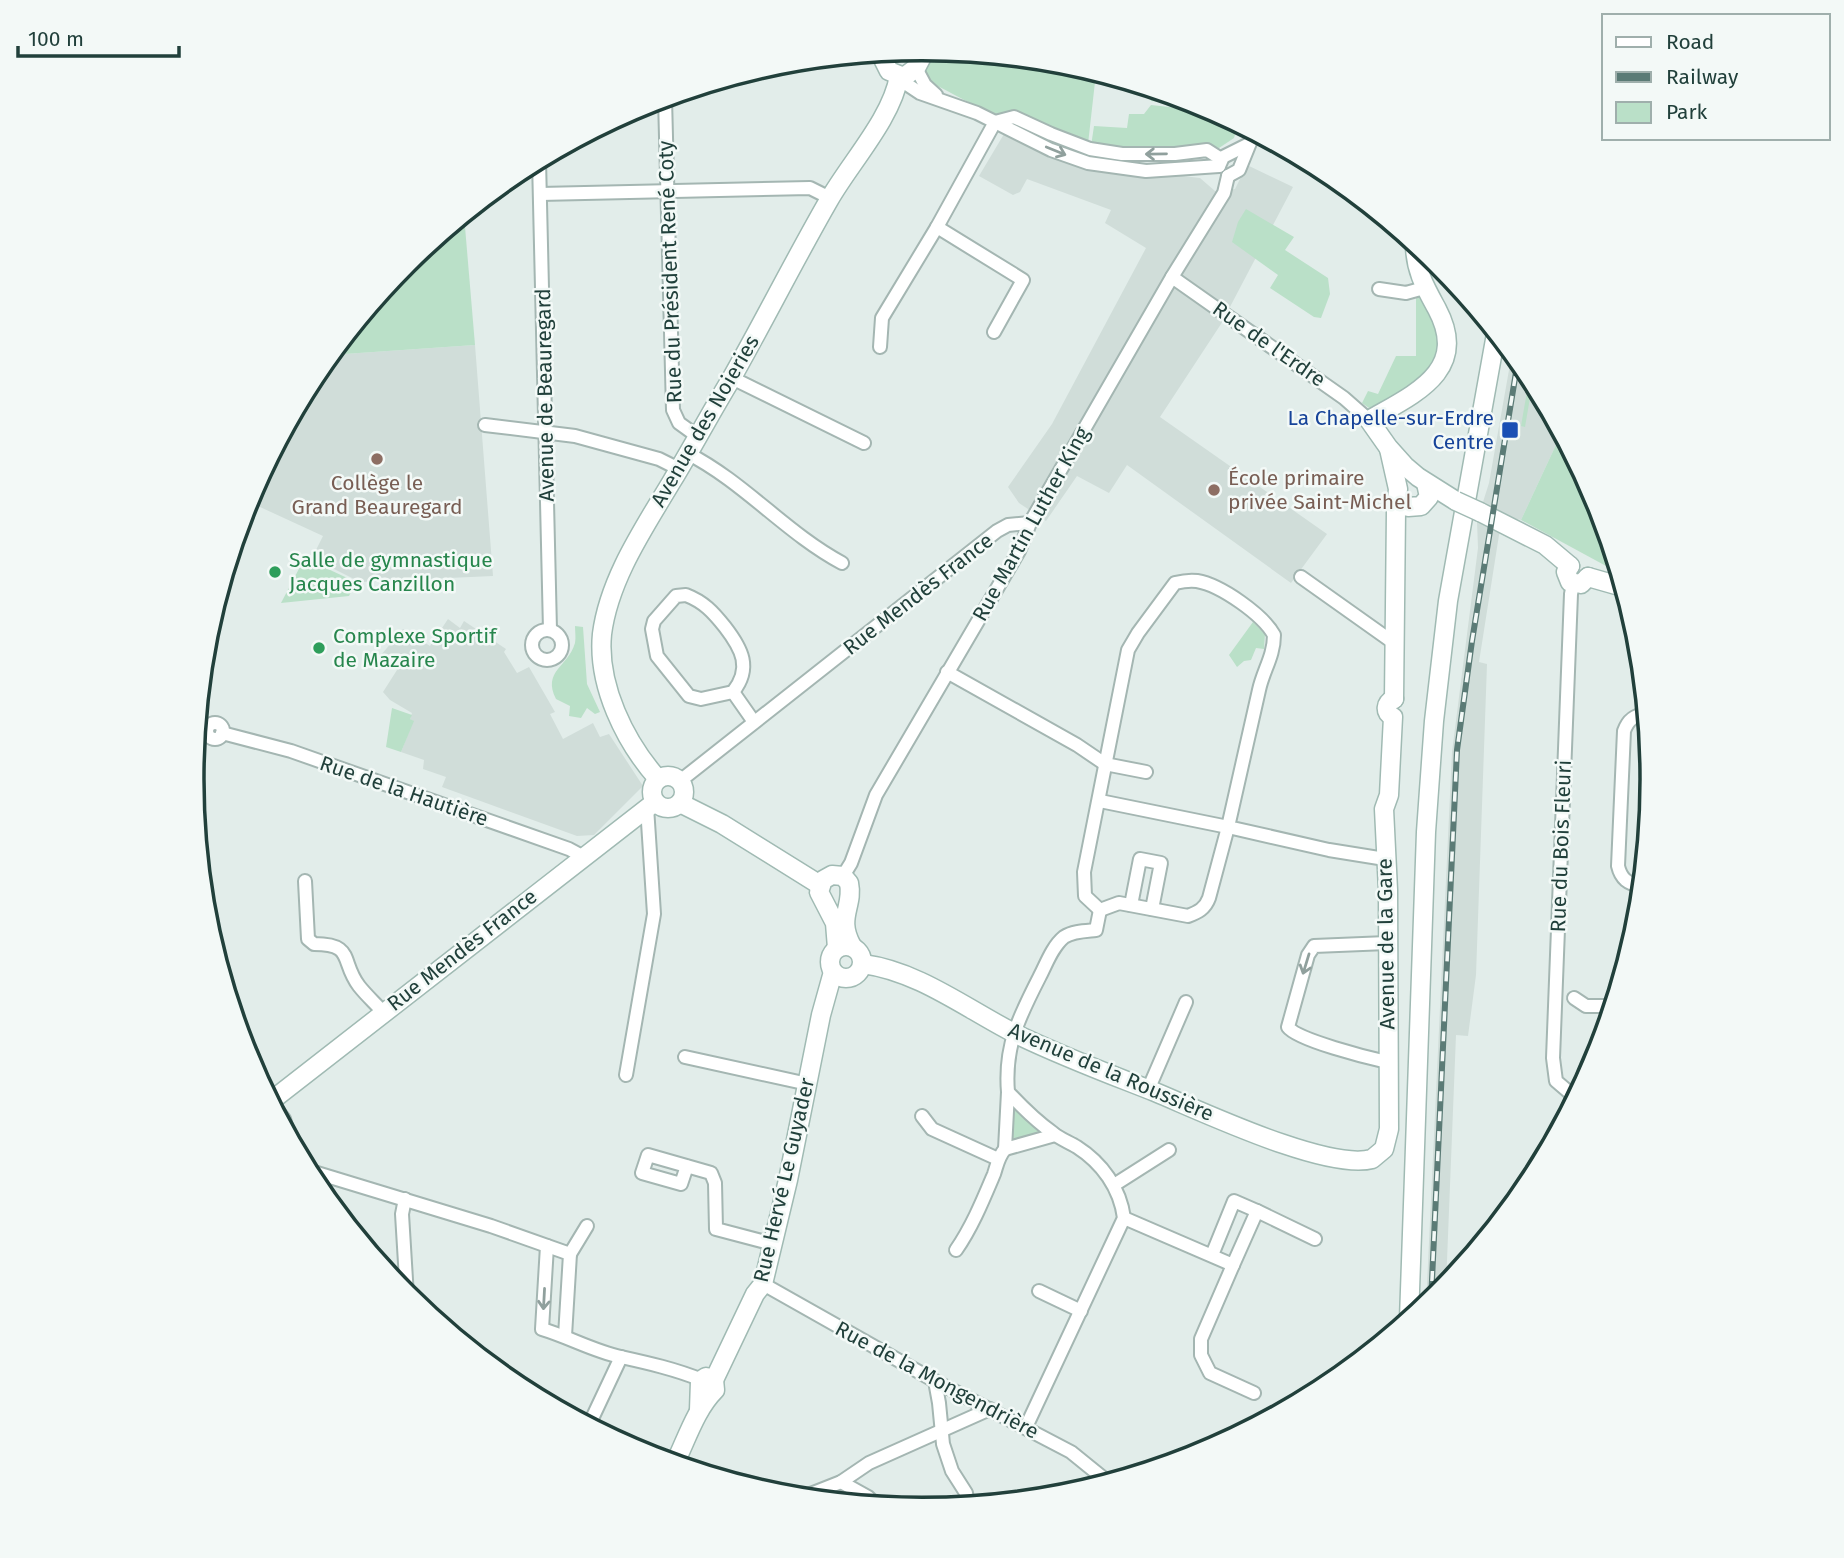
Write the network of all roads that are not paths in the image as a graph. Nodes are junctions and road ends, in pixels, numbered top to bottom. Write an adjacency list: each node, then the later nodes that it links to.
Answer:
1 (916, 61): 3 (street, Avenue des Noieries)
2 (885, 63): 3 (street)
3 (906, 74): 5 (street); 12 (street, Avenue des Noieries)
4 (665, 109): 10 (street, Rue du Président René Coty)
5 (995, 122): 8 (street); 13 (street)
6 (1249, 140): 8 (street)
7 (1250, 141): 8 (street)
8 (1224, 164): 15 (street, Rue Martin Luther King)
9 (539, 172): 11 (street, Avenue de Beauregard)
10 (668, 192): 11 (street); 12 (street); 25 (street, Rue du Président René Coty)
11 (540, 194): 24 (street, Avenue de Beauregard)
12 (830, 198): 21 (street, Avenue des Noieries)
13 (937, 227): 18 (street); 20 (street)
14 (1416, 258): 16 (street)
15 (1172, 277): 22 (street, Rue de l'Erdre); 31 (street, Rue Martin Luther King)
16 (1424, 288): 17 (street); 22 (street)
17 (1379, 289)
18 (994, 332)
19 (1494, 346): 99 (street)
20 (880, 347)
21 (732, 377): 25 (street, Avenue des Noieries); 26 (street)
22 (1369, 420): 27 (street, Rue de l'Erdre)
23 (485, 425): 24 (street)
24 (545, 431): 28 (street); 36 (street, Avenue de Beauregard)
25 (697, 436): 28 (street, Avenue des Noieries)
26 (864, 443)
27 (1388, 447): 29 (street, Rue de l'Erdre); 30 (street, Rue de l'Erdre)
28 (683, 461): 32 (street); 45 (street, Avenue des Noieries)
29 (1424, 487): 30 (street); 30 (street); 34 (street, bridge)
30 (1402, 498): 37 (street, Avenue de la Gare)
31 (1030, 523): 38 (street, Rue Martin Luther King); 41 (street, Rue Mendès France)
32 (842, 562)
33 (1301, 577): 37 (street)
34 (1581, 580): 35 (street); 74 (street, Rue du Bois Fleuri)
35 (1613, 585)
36 (550, 630)
37 (1394, 643): 52 (street, Avenue de la Gare)
38 (947, 672): 43 (street); 53 (street, Rue Martin Luther King)
39 (733, 692): 39 (street); 41 (street)
40 (1637, 716): 55 (street)
41 (754, 722): 46 (street, Rue Mendès France)
42 (206, 728): 51 (street, Rue de la Hautière)
43 (1105, 764): 44 (street); 47 (street); 50 (street)
44 (1146, 772)
45 (658, 779): 46 (street); 49 (street)
46 (680, 781): 48 (street)
47 (1100, 801): 50 (street); 59 (street)
48 (680, 803): 49 (street); 56 (street)
49 (651, 804): 51 (street, Rue Mendès France); 71 (street)
50 (1228, 827): 52 (street); 58 (street)
51 (582, 856): 67 (street, Rue Mendès France)
52 (1385, 859): 60 (street, Avenue de la Gare)
53 (843, 876): 56 (street); 61 (street)
54 (305, 881): 67 (street)
55 (1632, 884)
56 (820, 885): 61 (street)
57 (1131, 905): 58 (street); 58 (street); 59 (street)
58 (1152, 909)
59 (1100, 910): 68 (street)
60 (1387, 943): 70 (street, Avenue de la Gare); 70 (street, one-way to 70)
61 (845, 947): 62 (street); 63 (street)
62 (863, 964): 63 (street); 68 (street, Avenue de la Roussière)
63 (833, 972): 72 (street, Rue Hervé Le Guyader)
64 (1574, 998): 66 (street)
65 (1186, 1002): 73 (street)
66 (1603, 1006)
67 (383, 1012): 76 (street, Rue Mendès France)
68 (1013, 1032): 73 (street, Avenue de la Roussière); 75 (street)
69 (685, 1057): 72 (street)
70 (1387, 1062): 81 (street, Avenue de la Gare)
71 (625, 1076)
72 (808, 1084): 90 (street, Rue Hervé Le Guyader)
73 (1148, 1090): 81 (street, Avenue de la Roussière)
74 (1569, 1090)
75 (1008, 1092): 78 (street); 80 (street)
76 (278, 1096)
77 (922, 1116): 80 (street)
78 (1055, 1135): 80 (street); 84 (street)
79 (1169, 1150): 84 (street)
80 (1001, 1154): 92 (street)
81 (1366, 1161)
82 (687, 1166): 90 (street)
83 (323, 1175): 85 (street)
84 (1114, 1185): 87 (street)
85 (405, 1199): 91 (street); 96 (street)
86 (1257, 1212): 89 (street); 94 (street); 95 (street)
87 (1124, 1218): 94 (street); 100 (street)
88 (587, 1226): 93 (street)
89 (1315, 1239)
90 (773, 1244): 97 (street, Rue Hervé Le Guyader)
91 (547, 1246): 93 (street); 101 (street, one-way to 101)
92 (956, 1250)
93 (570, 1254): 101 (street)
94 (1212, 1255): 95 (street)
95 (1233, 1265): 105 (street)
96 (406, 1278)
97 (763, 1284): 103 (street, Rue de la Mongendrière); 104 (street, Rue Hervé Le Guyader)
98 (1039, 1291): 100 (street)
99 (1409, 1306)
100 (1081, 1311): 108 (street)
101 (565, 1336): 102 (street)
102 (621, 1357): 104 (street); 107 (street)
103 (934, 1381): 106 (street, Rue de la Mongendrière); 109 (street)
104 (707, 1386): 110 (street, Rue Hervé Le Guyader)
105 (1254, 1394)
106 (990, 1409): 108 (street, Rue de la Mongendrière); 109 (street)
107 (593, 1417)
108 (1026, 1427): 111 (street, Rue de la Mongendrière)
109 (941, 1431): 112 (street); 115 (street)
110 (679, 1454)
111 (1098, 1474)
112 (841, 1482): 113 (street); 114 (street)
113 (821, 1490)
114 (862, 1494)
115 (966, 1495)

